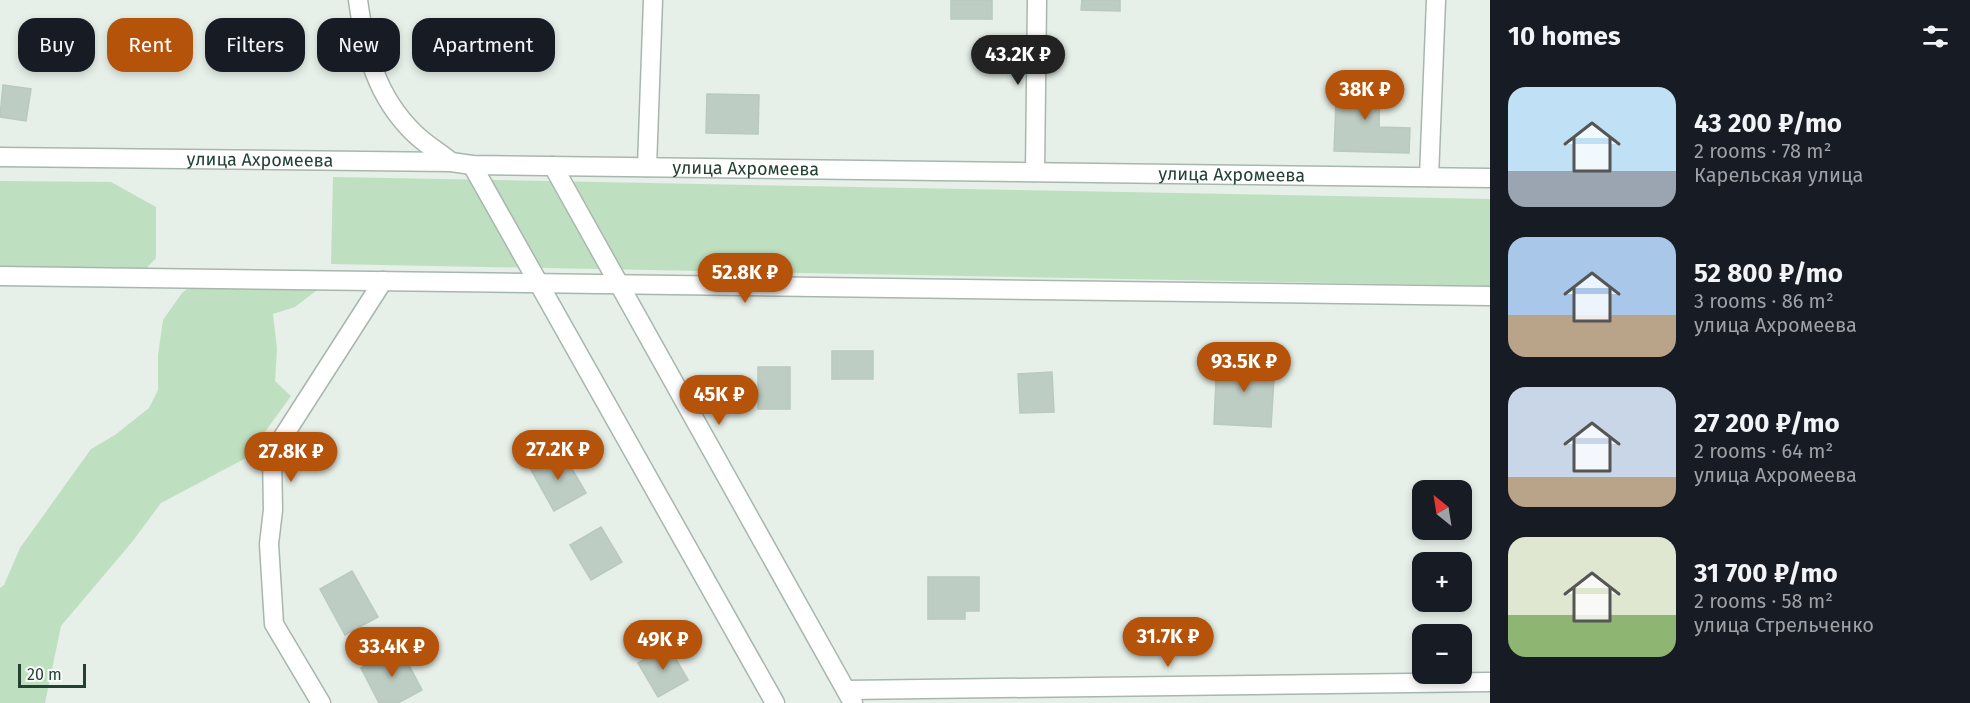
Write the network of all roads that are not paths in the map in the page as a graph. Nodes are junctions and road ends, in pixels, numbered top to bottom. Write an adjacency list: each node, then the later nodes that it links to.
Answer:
1 (358, 0): 6 (street)
2 (653, 0): 9 (street)
3 (1037, 0): 10 (street)
4 (1436, 0): 11 (street)
5 (0, 157): 6 (street, улица Ахромеева)
6 (451, 162): 7 (street, улица Ахромеева)
7 (472, 165): 8 (street, улица Ахромеева); 15 (street)
8 (553, 166): 9 (street, улица Ахромеева); 16 (street)
9 (647, 167): 10 (street, улица Ахромеева)
10 (1035, 172): 11 (street, улица Ахромеева)
11 (1429, 177): 12 (street, улица Ахромеева)
12 (1490, 178)
13 (0, 276): 14 (street)
14 (383, 281): 15 (street); 20 (street)
15 (539, 283): 16 (street); 21 (street)
16 (619, 285): 17 (street); 19 (street)
17 (1490, 296)
18 (1490, 682): 19 (street)
19 (850, 696)
20 (321, 703)
21 (775, 703)

